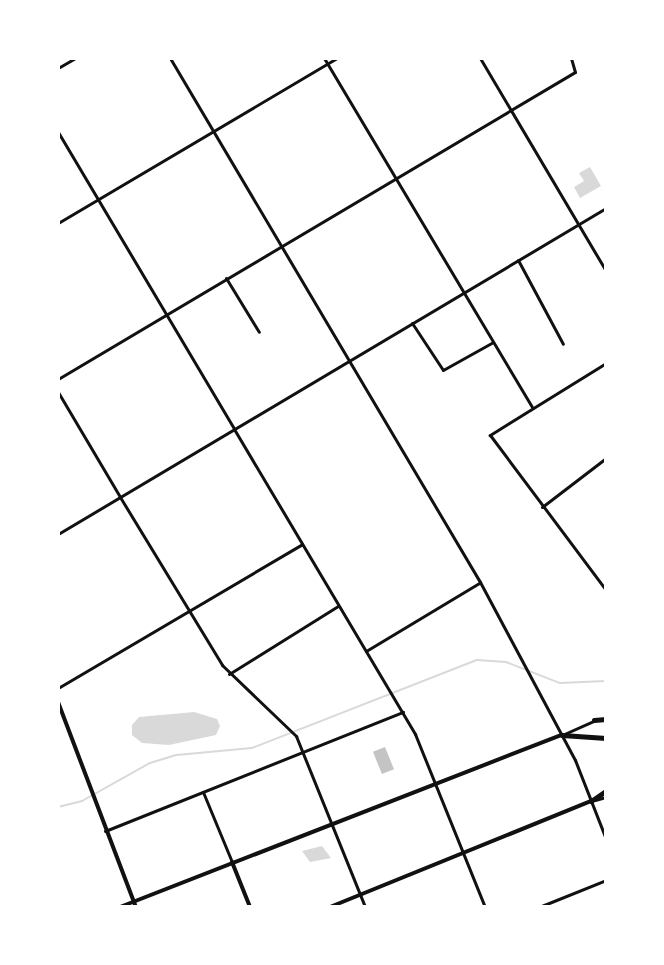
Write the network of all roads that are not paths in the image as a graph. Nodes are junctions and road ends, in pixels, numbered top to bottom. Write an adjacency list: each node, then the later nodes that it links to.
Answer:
1 (75, 58): 8 (street)
2 (170, 58): 10 (street)
3 (324, 58): 7 (street)
4 (337, 58): 7 (street)
5 (480, 58): 9 (street)
6 (571, 58): 9 (street)
7 (328, 63): 10 (street); 12 (street)
8 (58, 68)
9 (510, 110): 12 (street); 16 (street)
10 (213, 131): 13 (street); 17 (street)
11 (58, 132): 13 (street)
12 (395, 178): 17 (street); 21 (street)
13 (98, 200): 15 (street); 22 (street)
14 (606, 208): 16 (street)
15 (58, 223)
16 (578, 225): 18 (street); 19 (street)
17 (281, 246): 20 (street); 27 (street)
18 (518, 260): 21 (street); 26 (street)
19 (606, 271)
20 (226, 278): 22 (street); 24 (street)
21 (464, 293): 23 (street); 25 (street)
22 (166, 314): 29 (street); 32 (street)
23 (412, 323): 25 (street); 27 (street)
24 (259, 332)
25 (493, 342): 31 (street)
26 (563, 344)
27 (349, 361): 32 (street); 38 (street)
28 (606, 363): 31 (street)
29 (58, 379)
30 (58, 392): 34 (street)
31 (532, 407): 35 (street)
32 (234, 429): 34 (street); 37 (street)
33 (606, 458): 35 (street)
34 (120, 497): 36 (street); 41 (street)
35 (542, 507): 39 (street)
36 (58, 534)
37 (302, 544): 40 (street); 41 (street)
38 (480, 582): 42 (street); 49 (street)
39 (606, 590)
40 (339, 605): 42 (street); 43 (street)
41 (189, 611): 43 (street); 44 (street)
42 (366, 651): 46 (street)
43 (229, 674): 51 (street)
44 (58, 688)
45 (58, 702): 57 (main road)
46 (403, 712): 51 (street); 52 (street)
47 (606, 718): 48 (highway)
48 (594, 720): 49 (street)
49 (562, 735): 50 (highway); 52 (main road); 55 (street)
50 (606, 738)
51 (303, 752): 53 (street); 56 (street)
52 (435, 782): 56 (main road); 59 (street)
53 (203, 792): 57 (street); 60 (street)
54 (606, 794): 55 (highway)
55 (591, 801): 58 (street); 59 (main road)
56 (331, 823): 60 (main road); 62 (street)
57 (105, 831): 63 (main road)
58 (606, 839)
59 (464, 854): 62 (main road); 68 (street)
60 (232, 862): 63 (main road); 65 (main road)
61 (606, 880): 69 (street)
62 (360, 895): 66 (main road); 67 (street)
63 (134, 904): 64 (main road)
64 (120, 907)
65 (250, 907)
66 (330, 907)
67 (365, 907)
68 (485, 907)
69 (539, 907)

